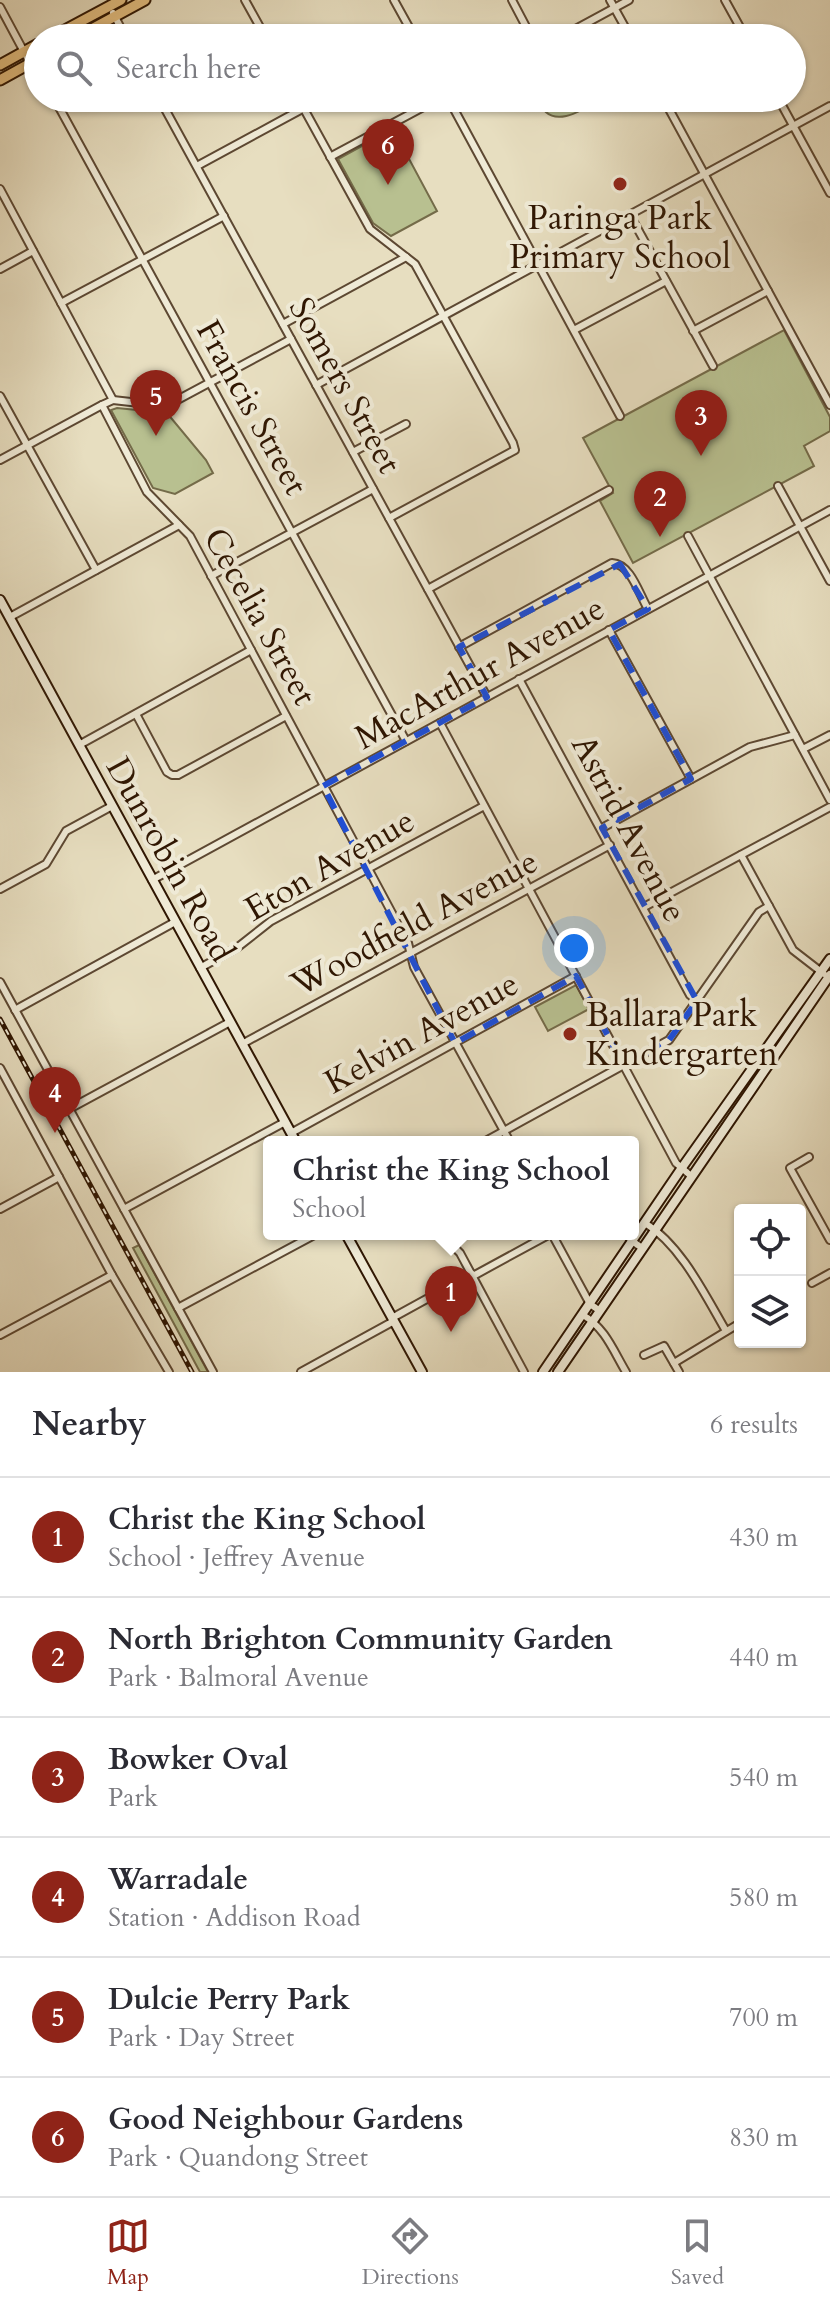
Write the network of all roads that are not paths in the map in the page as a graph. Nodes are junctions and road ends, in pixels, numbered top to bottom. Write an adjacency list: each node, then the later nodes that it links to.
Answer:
1 (145, 0): 11 (main road)
2 (245, 0): 15 (street)
3 (394, 0): 16 (street)
4 (512, 0): 17 (street)
5 (610, 0): 10 (street)
6 (629, 0): 10 (street)
7 (725, 0): 20 (street)
8 (116, 2): 11 (street); 12 (main road)
9 (0, 7): 21 (street)
10 (614, 8): 18 (street); 19 (street)
11 (119, 14): 13 (main road); 14 (street)
12 (76, 24)
13 (101, 24)
14 (122, 24)
15 (258, 24)
16 (407, 24)
17 (525, 24)
18 (585, 24)
19 (623, 24)
20 (738, 24)
21 (24, 48)
22 (24, 52): 23 (main road)
23 (0, 65)
24 (24, 68): 25 (main road)
25 (0, 80)
26 (830, 106): 35 (street)
27 (62, 112): 45 (street, Francis Street)
28 (167, 112): 37 (street, Somers Street)
29 (297, 112): 37 (street)
30 (306, 112): 36 (street)
31 (414, 112): 36 (street)
32 (456, 112): 46 (street)
33 (671, 112): 38 (street)
34 (786, 112): 35 (street)
35 (794, 126): 38 (street); 40 (street)
36 (330, 157): 44 (street)
37 (197, 166): 42 (street, Somers Street)
38 (705, 175): 41 (street); 49 (street)
39 (0, 189): 43 (street)
40 (830, 193)
41 (630, 215): 46 (street); 48 (street)
42 (224, 216): 45 (street); 52 (street, Somers Street)
43 (33, 251): 47 (street); 50 (street)
44 (406, 257): 51 (street); 52 (street)
45 (143, 260): 50 (street); 57 (street, Francis Street)
46 (538, 264): 51 (street); 53 (street)
47 (0, 269)
48 (666, 281): 53 (street); 54 (street)
49 (768, 291): 54 (street); 61 (street)
50 (61, 303): 60 (street)
51 (442, 316): 58 (street); 72 (street)
52 (283, 324): 55 (street, Somers Street)
53 (574, 330): 63 (street)
54 (693, 331): 56 (street)
55 (291, 339): 57 (street); 58 (street, Somers Street)
56 (713, 366)
57 (211, 384): 60 (street); 75 (street, Francis Street)
58 (316, 385): 66 (street, Somers Street)
59 (0, 396): 65 (street)
60 (113, 400): 62 (street)
61 (829, 400)
62 (102, 405): 65 (street); 73 (street, Cecelia Street)
63 (620, 416)
64 (406, 424): 66 (street)
65 (27, 445): 67 (street); 77 (street)
66 (353, 452): 69 (street, Somers Street)
67 (0, 460)
68 (778, 486): 74 (street)
69 (373, 489): 72 (street, Somers Street); 75 (street)
70 (609, 490): 81 (street)
71 (830, 510): 74 (street, MacArthur Avenue)
72 (389, 518): 81 (street, Somers Street)
73 (179, 525): 77 (street); 78 (street, Cecelia Street)
74 (800, 526): 79 (street, MacArthur Avenue); 80 (street)
75 (292, 532): 78 (street); 95 (street, Francis Street)
76 (688, 536): 79 (street)
77 (96, 570): 84 (street)
78 (211, 576): 87 (street, Cecelia Street)
79 (709, 576): 83 (street, MacArthur Avenue); 93 (street)
80 (830, 581)
81 (428, 589): 86 (street, Somers Street)
82 (0, 600): 84 (main road, Dunrobin Road)
83 (648, 609): 85 (street, MacArthur Avenue); 86 (street)
84 (5, 615): 96 (main road, Dunrobin Road)
85 (609, 630): 88 (street, MacArthur Avenue); 98 (street)
86 (459, 647): 89 (street, Somers Street)
87 (251, 650): 90 (street); 91 (street, Cecelia Street)
88 (519, 679): 89 (street, MacArthur Avenue); 104 (street, Astrid Avenue)
89 (487, 697): 92 (street, MacArthur Avenue)
90 (136, 714): 91 (street); 96 (street)
91 (286, 716): 99 (street, Cecelia Street)
92 (440, 723): 95 (street, MacArthur Avenue); 102 (street)
93 (795, 735): 97 (street); 98 (street)
94 (830, 735): 97 (street)
95 (406, 741): 99 (street, MacArthur Avenue)
96 (79, 745): 101 (main road, Dunrobin Road)
97 (803, 749): 100 (street)
98 (691, 779): 104 (street)
99 (323, 786): 107 (street, Cecelia Street); 108 (street, MacArthur Avenue)
100 (830, 800)
101 (112, 806): 108 (main road, Dunrobin Road); 109 (street)
102 (484, 806): 107 (street, Eton Avenue); 110 (street)
103 (830, 807): 106 (street)
104 (602, 828): 105 (street, Astrid Avenue)
105 (610, 845): 110 (street, Woodfield Avenue); 112 (street, Astrid Avenue)
106 (741, 855): 111 (street); 112 (street)
107 (368, 869): 114 (street, Cecelia Street); 116 (street, Eton Avenue)
108 (152, 880): 113 (main road, Dunrobin Road)
109 (0, 889)
110 (529, 889): 114 (street, Woodfield Avenue); 118 (street)
111 (769, 906): 117 (street); 120 (street)
112 (644, 907): 120 (street, Astrid Avenue)
113 (175, 922): 116 (main road, Dunrobin Road); 121 (street)
114 (411, 953): 123 (street, Cecelia Street); 124 (street, Woodfield Avenue)
115 (830, 959): 117 (main road)
116 (200, 968): 122 (main road, Dunrobin Road)
117 (827, 974): 126 (main road); 128 (main road)
118 (576, 976): 123 (street, Kelvin Avenue); 125 (street)
119 (0, 982): 121 (street)
120 (697, 1001): 125 (street)
121 (15, 1010): 131 (street)
122 (230, 1022): 124 (main road, Dunrobin Road); 131 (street)
123 (455, 1043): 133 (street, Cecelia Street); 134 (street, Kelvin Avenue)
124 (242, 1044): 132 (main road, Dunrobin Road)
125 (624, 1066): 133 (street); 139 (street)
126 (752, 1067): 128 (main road); 139 (main road)
127 (0, 1068): 129 (street)
128 (761, 1074): 140 (main road)
129 (7, 1082): 130 (street); 141 (street)
130 (0, 1086)
131 (69, 1109): 143 (street)
132 (285, 1122): 134 (main road, Dunrobin Road); 143 (street)
133 (504, 1131): 136 (street); 137 (street, Cecelia Street)
134 (291, 1133): 135 (main road, Dunrobin Road)
135 (293, 1136)
136 (495, 1136)
137 (507, 1136)
138 (809, 1157): 154 (street)
139 (681, 1169): 140 (street); 144 (main road)
140 (691, 1176): 146 (main road)
141 (59, 1177): 142 (street); 157 (street)
142 (0, 1209)
143 (124, 1209): 161 (street)
144 (645, 1223): 145 (main road); 146 (street)
145 (639, 1229)
146 (656, 1229): 155 (main road); 167 (street)
147 (305, 1240): 161 (street)
148 (349, 1240): 164 (main road)
149 (447, 1240): 158 (street)
150 (539, 1240): 158 (street)
151 (554, 1240): 160 (street)
152 (628, 1240): 160 (main road)
153 (632, 1240): 155 (street)
154 (830, 1240)
155 (642, 1248): 162 (main road)
156 (830, 1273): 159 (street)
157 (112, 1275): 168 (street); 171 (street)
158 (472, 1275): 164 (street); 175 (street)
159 (812, 1283)
160 (590, 1304): 162 (street); 163 (main road)
161 (178, 1308): 172 (street)
162 (600, 1311): 165 (main road)
163 (583, 1315): 165 (street); 176 (main road)
164 (393, 1319): 173 (street); 174 (main road)
165 (593, 1321): 177 (main road); 178 (street)
166 (734, 1326): 167 (street)
167 (726, 1331): 170 (street)
168 (0, 1335)
169 (644, 1355): 170 (street)
170 (674, 1363): 179 (street)
171 (169, 1372)
172 (213, 1372)
173 (301, 1372)
174 (422, 1372)
175 (524, 1372)
176 (543, 1372)
177 (558, 1372)
178 (626, 1372)
179 (679, 1372)

